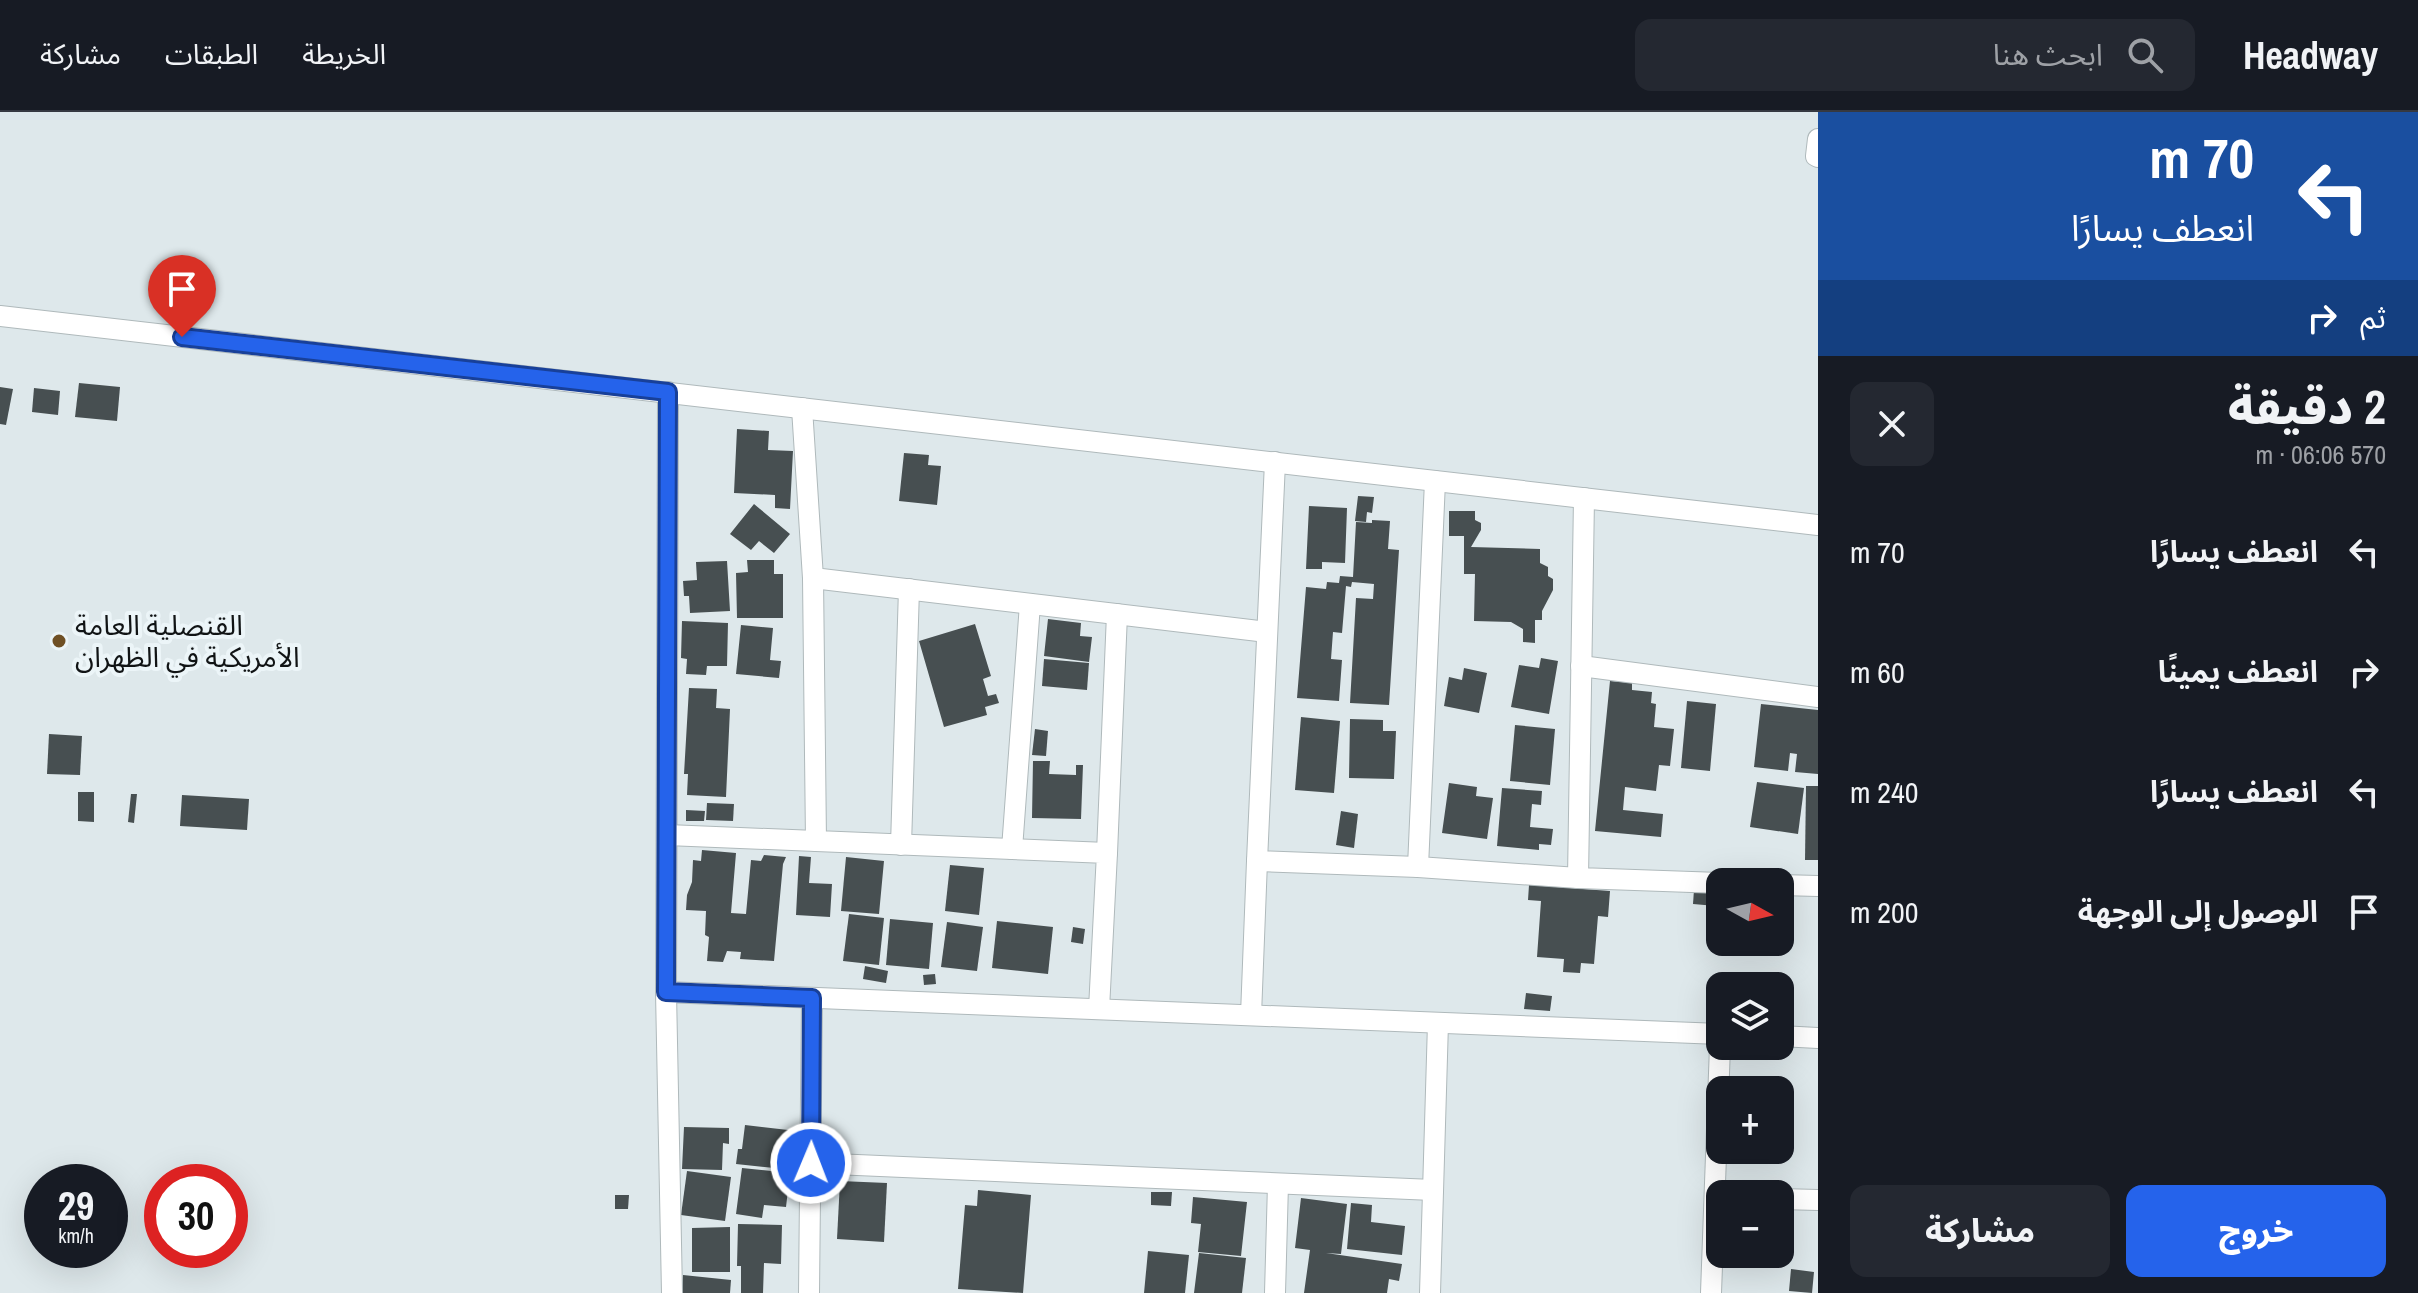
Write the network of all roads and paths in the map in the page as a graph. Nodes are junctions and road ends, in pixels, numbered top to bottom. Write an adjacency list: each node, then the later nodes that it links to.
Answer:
1 (1818, 139): 2 (street)
2 (1818, 157)
3 (0, 316): 4 (street)
4 (668, 392): 5 (street); 17 (street)
5 (802, 408): 6 (street); 10 (street)
6 (1275, 462): 7 (street); 14 (street)
7 (1435, 481): 8 (street); 23 (street)
8 (1584, 498): 9 (street); 15 (street)
9 (1818, 525)
10 (813, 578): 11 (street); 18 (street)
11 (909, 589): 12 (street); 19 (street)
12 (1030, 604): 13 (street); 20 (street)
13 (1117, 614): 14 (street); 21 (street)
14 (1267, 632): 22 (street)
15 (1581, 666): 16 (street); 24 (street)
16 (1818, 697)
17 (667, 835): 18 (street); 28 (street)
18 (816, 841): 19 (street)
19 (901, 845): 20 (street)
20 (1012, 849): 21 (street)
21 (1107, 853): 30 (street)
22 (1257, 861): 23 (street); 31 (street)
23 (1418, 867): 24 (street)
24 (1578, 878): 25 (street)
25 (1706, 883)
26 (1794, 885): 27 (street)
27 (1818, 886)
28 (666, 992): 29 (street); 44 (street)
29 (812, 998): 30 (street); 37 (street)
30 (1099, 1009): 31 (street)
31 (1251, 1015): 32 (street)
32 (1438, 1023): 33 (street); 40 (street)
33 (1706, 1033)
34 (1794, 1037): 35 (street)
35 (1818, 1038)
36 (1720, 1060): 38 (street)
37 (811, 1163): 39 (street); 45 (street)
38 (1717, 1180)
39 (1278, 1184): 40 (street); 46 (street)
40 (1433, 1190): 47 (street)
41 (1794, 1199): 42 (street)
42 (1818, 1200)
43 (1713, 1268): 48 (street)
44 (672, 1293)
45 (809, 1293)
46 (1275, 1293)
47 (1430, 1293)
48 (1711, 1293)

